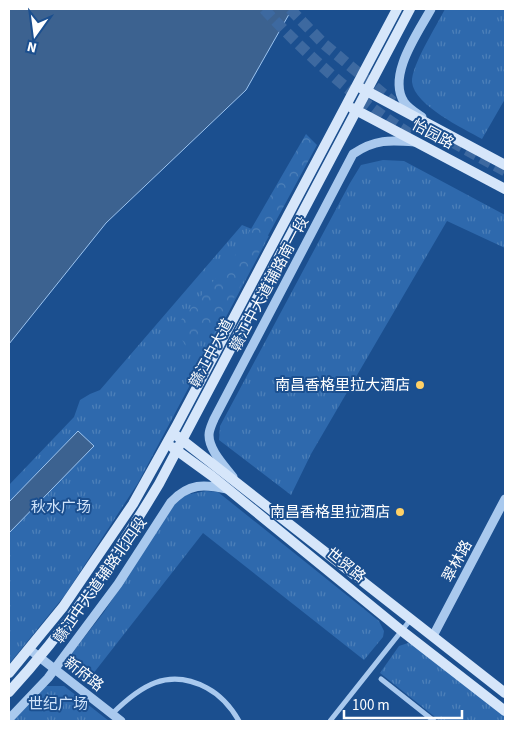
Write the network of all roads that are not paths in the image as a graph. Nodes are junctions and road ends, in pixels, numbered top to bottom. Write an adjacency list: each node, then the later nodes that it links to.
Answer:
1 (397, 9): 4 (main road, 赣江中大道)
2 (410, 9): 4 (main road, 赣江中大道)
3 (431, 9): 7 (street)
4 (362, 88): 5 (main road, 赣江中大道); 7 (main road, 怡园路)
5 (351, 108): 6 (main road, 怡园路); 10 (main road, 赣江中大道); 11 (main road, 赣江中大道)
6 (415, 142): 9 (main road, 怡园路); 14 (street, 赣江中大道辅路南一段)
7 (465, 143): 8 (main road, 怡园路)
8 (505, 165)
9 (505, 189)
10 (173, 432): 11 (main road, 世贸路); 12 (main road, 赣江中大道)
11 (183, 440): 13 (main road, 赣江中大道); 14 (main road, 世贸路)
12 (167, 443): 13 (main road, 世贸路); 20 (main road, 赣江中大道)
13 (177, 450): 15 (main road, 世贸路); 21 (main road, 赣江中大道)
14 (238, 483): 17 (main road, 世贸路)
15 (228, 489): 18 (main road, 世贸路); 22 (street, 赣江中大道辅路北四段)
16 (505, 499): 19 (street, 翠林路)
17 (412, 619): 18 (street); 19 (main road, 世贸路)
18 (402, 630): 27 (main road, 世贸路); 32 (street)
19 (433, 636): 26 (main road, 世贸路)
20 (29, 649): 21 (street, 新府路); 23 (main road, 赣江中大道)
21 (39, 657): 22 (street, 新府路); 25 (main road, 赣江中大道)
22 (54, 669): 28 (street, 新府路); 29 (street, 赣江中大道辅路北四段)
23 (9, 673)
24 (381, 679): 33 (street)
25 (9, 692)
26 (505, 693)
27 (505, 712)
28 (112, 714): 30 (street, 新府路); 31 (street)
29 (9, 719)
30 (121, 721)
31 (238, 721)
32 (330, 721)
33 (434, 721)

